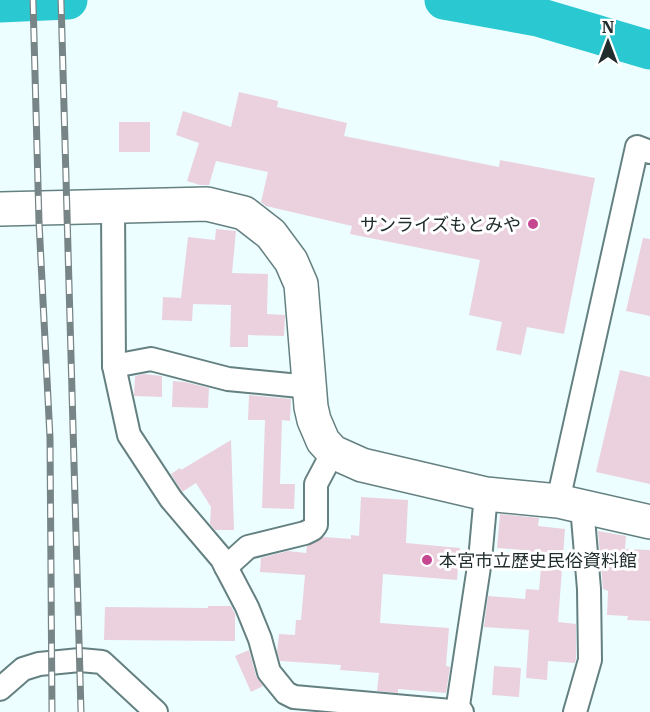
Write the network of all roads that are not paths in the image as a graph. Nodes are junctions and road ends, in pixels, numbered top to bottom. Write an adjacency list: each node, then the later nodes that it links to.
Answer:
1 (650, 152): 8 (street)
2 (113, 206): 3 (street); 4 (street); 5 (street)
3 (0, 209)
4 (114, 366): 5 (street); 10 (street)
5 (310, 387): 6 (street)
6 (333, 452): 7 (street); 10 (street)
7 (486, 494): 8 (street); 13 (street)
8 (570, 504): 9 (street); 15 (street)
9 (650, 522)
10 (225, 567): 13 (street)
11 (0, 689): 12 (street)
12 (156, 712)
13 (457, 712): 14 (street)
14 (462, 712)
15 (575, 712)

